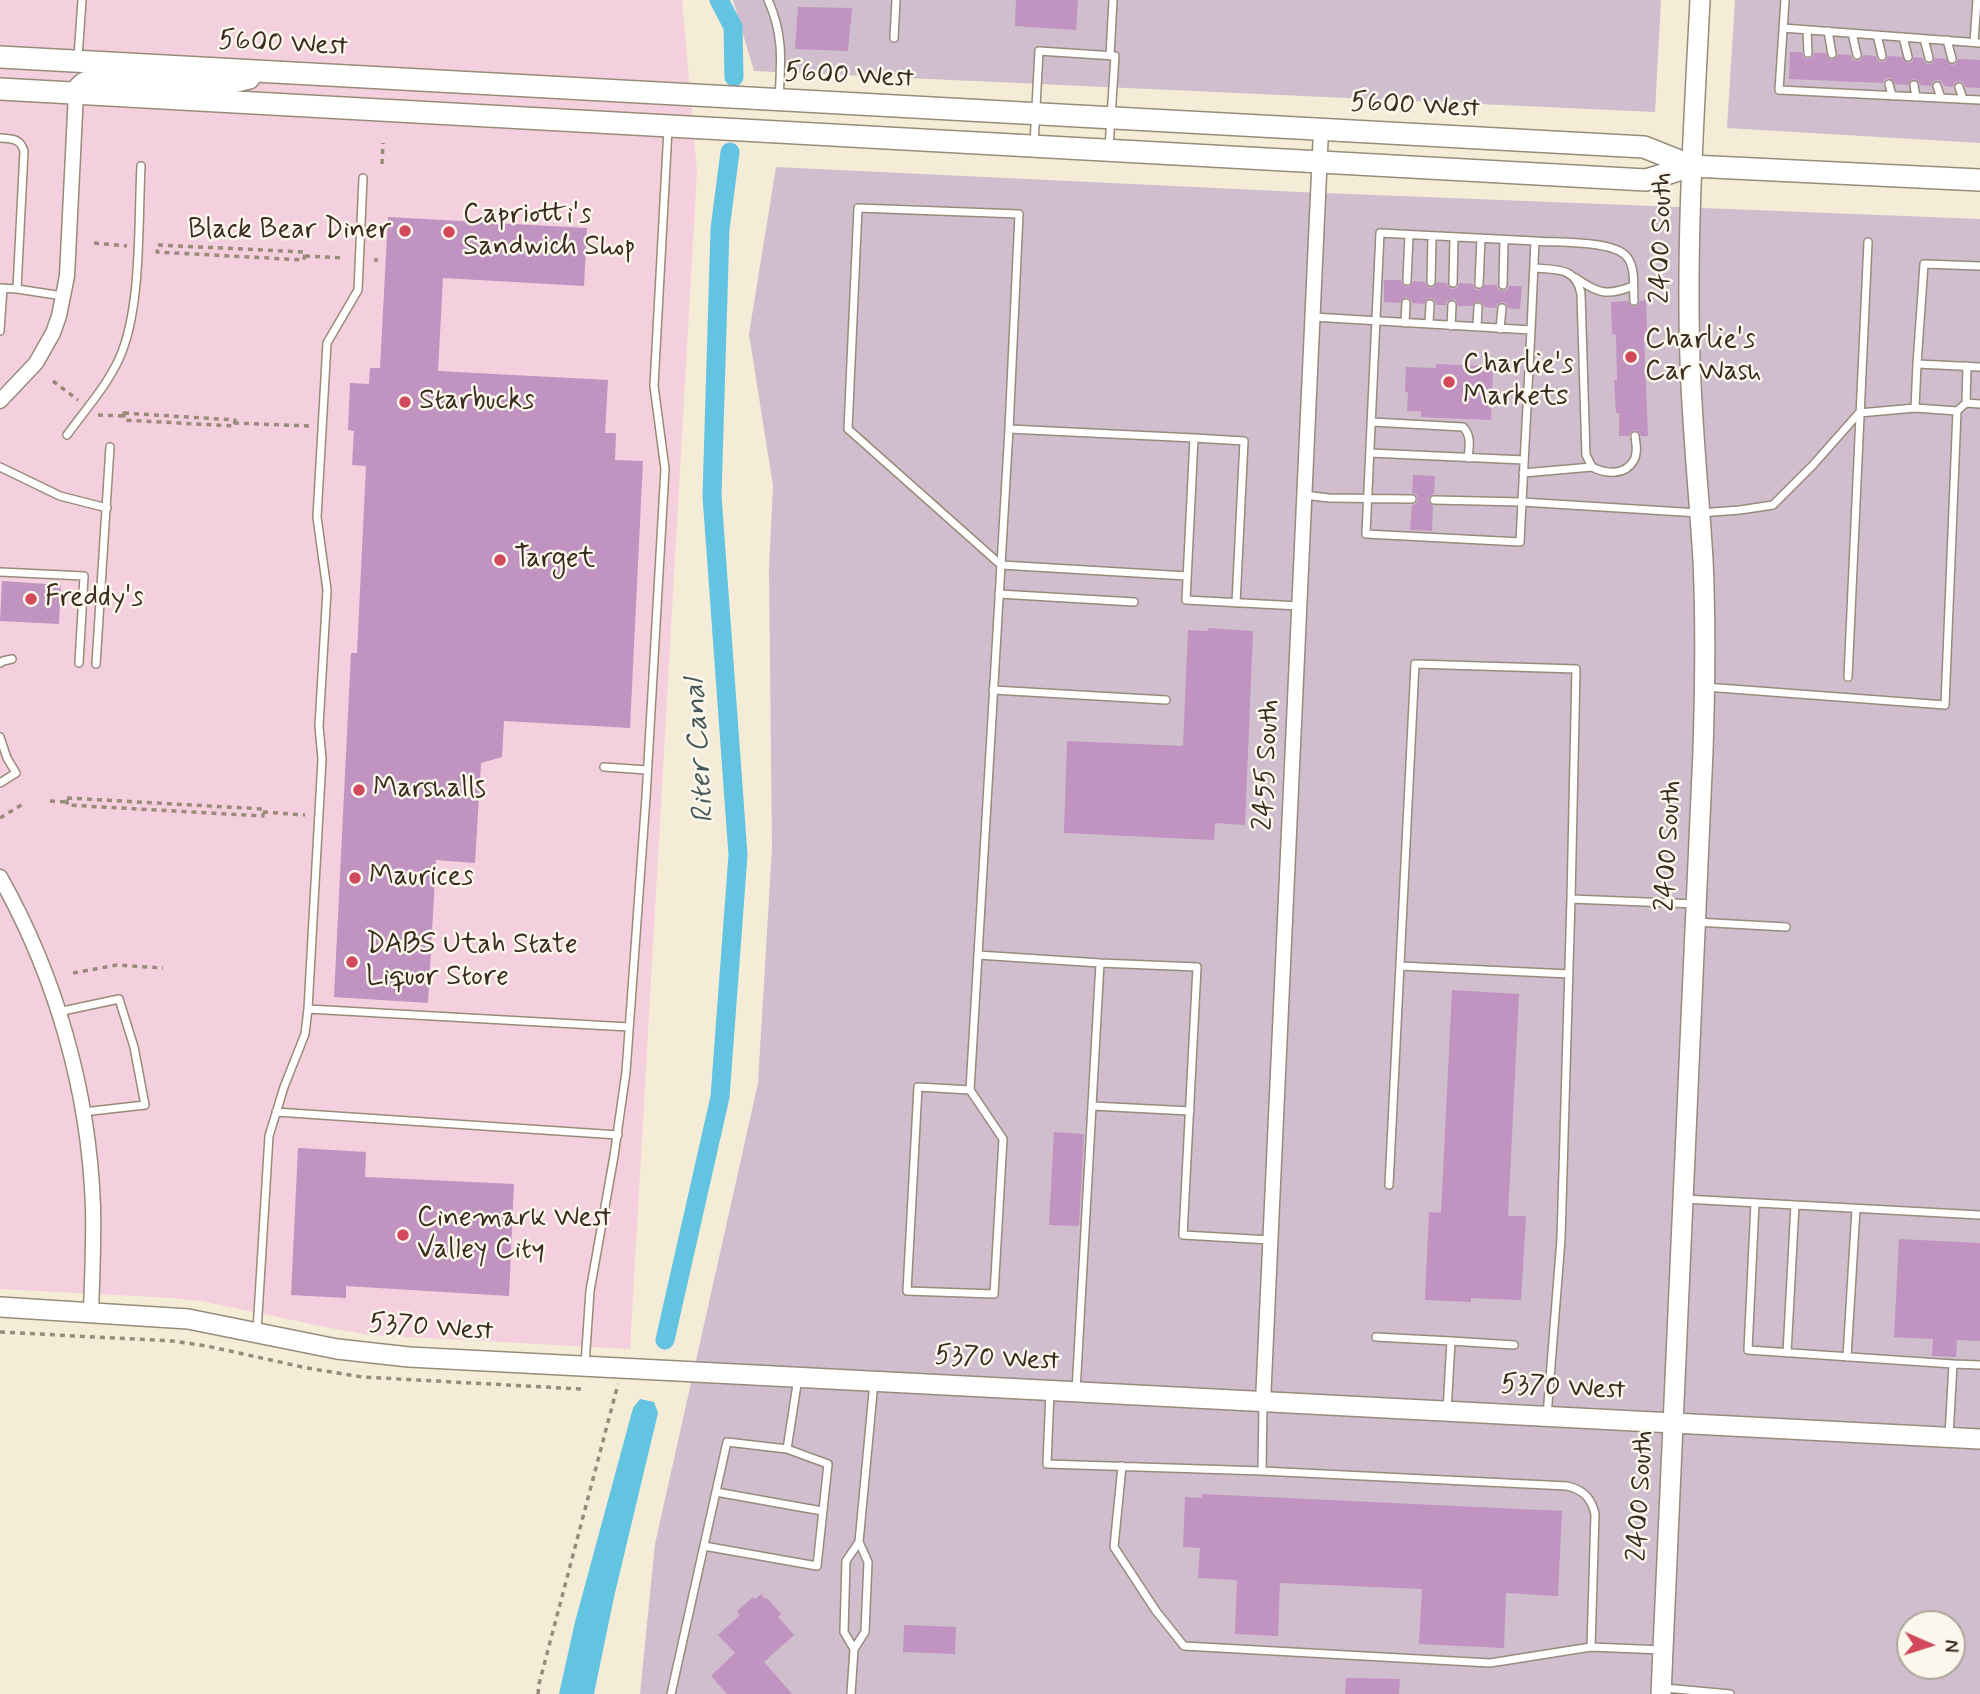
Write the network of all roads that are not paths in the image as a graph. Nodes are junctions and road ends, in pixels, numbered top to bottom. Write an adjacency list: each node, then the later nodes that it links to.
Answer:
1 (82, 0): 27 (lane)
2 (768, 0): 47 (lane)
3 (896, 0): 14 (lane)
4 (1113, 0): 20 (lane)
5 (1700, 0): 57 (street, 2400 South)
6 (1785, 0): 8 (lane)
7 (1977, 0): 17 (lane)
8 (1783, 28): 9 (lane); 38 (lane)
9 (1807, 30): 10 (lane); 18 (lane)
10 (1828, 31): 11 (lane); 19 (lane)
11 (1852, 33): 12 (lane); 21 (lane)
12 (1877, 35): 13 (lane); 22 (lane)
13 (1903, 37): 15 (lane); 24 (lane)
14 (894, 38)
15 (1924, 39): 16 (lane); 25 (lane)
16 (1947, 40): 17 (lane); 26 (lane)
17 (1977, 43)
18 (1808, 52)
19 (1832, 54)
20 (1110, 55): 48 (lane); 49 (lane)
21 (1857, 55)
22 (1882, 56)
23 (0, 57): 27 (main road, 5600 West)
24 (1908, 57)
25 (1929, 58)
26 (1952, 59)
27 (78, 61): 28 (main road); 29 (main road, 5600 West)
28 (0, 72)
29 (264, 72): 39 (main road); 47 (main road, 5600 West)
30 (1809, 80): 38 (lane)
31 (1838, 81): 40 (lane)
32 (1864, 83): 41 (lane)
33 (1889, 84): 42 (lane)
34 (1914, 85): 43 (lane)
35 (1937, 86): 44 (lane)
36 (1959, 87): 45 (lane)
37 (0, 89): 39 (main road, 5600 West)
38 (1809, 91): 40 (lane)
39 (76, 93): 50 (main road, 5600 West); 78 (street)
40 (1840, 93): 41 (lane)
41 (1866, 94): 42 (lane)
42 (1892, 96): 43 (lane)
43 (1916, 97): 44 (lane)
44 (1941, 98): 45 (lane)
45 (1963, 99): 46 (lane)
46 (1980, 100)
47 (779, 101): 48 (main road, 5600 West)
48 (1036, 115): 49 (main road, 5600 West); 53 (lane)
49 (1111, 119): 51 (main road, 5600 West); 54 (lane)
50 (668, 125): 53 (main road, 5600 West); 139 (lane)
51 (1321, 130): 55 (street, 2455 South); 57 (main road, 5600 West)
52 (0, 138): 77 (lane)
53 (1034, 145): 54 (main road, 5600 West)
54 (1109, 149): 55 (main road, 5600 West)
55 (1320, 162): 57 (main road, 5600 West); 85 (street, 2455 South)
56 (141, 166): 105 (lane)
57 (1692, 166): 59 (main road, 5600 West); 121 (street, 2400 South)
58 (363, 178): 149 (lane)
59 (1980, 180)
60 (1409, 235): 61 (lane); 70 (lane); 86 (lane)
61 (1432, 236): 62 (lane); 71 (lane)
62 (1454, 237): 63 (lane); 72 (lane)
63 (1481, 238): 64 (lane); 73 (lane)
64 (1504, 240): 65 (lane); 74 (lane)
65 (1535, 241): 68 (lane); 75 (lane)
66 (1868, 242): 102 (lane)
67 (1980, 267): 94 (lane)
68 (1534, 268): 69 (lane); 92 (lane)
69 (1574, 276): 75 (lane); 113 (lane)
70 (1407, 281)
71 (1431, 282)
72 (1453, 283)
73 (1479, 284)
74 (1503, 285)
75 (1633, 286): 79 (lane)
76 (2, 288): 77 (lane); 93 (lane)
77 (17, 289): 78 (lane)
78 (64, 297): 97 (street)
79 (1634, 301)
80 (1406, 303): 87 (lane)
81 (1430, 304): 88 (lane)
82 (1452, 306): 89 (lane)
83 (1478, 307): 90 (lane)
84 (1502, 308): 91 (lane)
85 (1312, 317): 86 (lane); 115 (street, 2455 South)
86 (1376, 321): 87 (lane); 103 (lane)
87 (1405, 323): 88 (lane)
88 (1429, 324): 89 (lane)
89 (1451, 326): 90 (lane)
90 (1477, 327): 91 (lane)
91 (1500, 329): 92 (lane)
92 (1531, 330): 111 (lane)
93 (0, 331)
94 (1917, 364): 95 (lane); 100 (lane)
95 (1967, 366): 96 (lane); 98 (lane)
96 (1980, 367)
97 (0, 401)
98 (1966, 403): 99 (lane); 101 (lane)
99 (1980, 404)
100 (1915, 408): 101 (lane); 102 (lane)
101 (1957, 411): 134 (lane)
102 (1859, 413): 121 (lane); 133 (lane)
103 (1371, 422): 109 (lane); 110 (lane)
104 (1009, 429): 107 (lane); 122 (lane); 122 (lane)
105 (67, 435)
106 (1636, 436): 113 (lane)
107 (1194, 438): 124 (lane); 127 (lane)
108 (110, 447): 120 (lane)
109 (1370, 453): 110 (lane); 116 (lane)
110 (1468, 458): 111 (lane)
111 (1524, 460): 114 (lane)
112 (0, 467): 120 (lane)
113 (1592, 467): 114 (lane)
114 (1523, 473): 119 (lane)
115 (1304, 495): 116 (lane); 128 (street, 2455 South)
116 (1368, 498): 117 (lane); 119 (lane)
117 (1412, 499)
118 (1434, 500): 119 (lane)
119 (1522, 502): 121 (lane)
120 (107, 508): 132 (lane)
121 (1699, 513): 134 (street, 2400 South)
122 (1001, 565): 124 (lane); 125 (lane)
123 (0, 572): 131 (lane)
124 (1187, 576): 127 (lane)
125 (999, 594): 126 (lane); 135 (lane)
126 (1135, 602)
127 (1236, 603): 128 (lane)
128 (1300, 606): 164 (street, 2455 South)
129 (12, 659): 130 (lane)
130 (0, 663)
131 (79, 663)
132 (96, 664)
133 (1848, 677)
134 (1704, 687): 143 (street, 2400 South)
135 (993, 690): 136 (lane); 145 (lane)
136 (1167, 700)
137 (0, 737): 140 (lane)
138 (604, 767): 139 (lane)
139 (647, 770): 151 (lane)
140 (0, 783)
141 (0, 877): 150 (street)
142 (1571, 900): 143 (lane); 147 (lane); 148 (lane)
143 (1695, 913): 144 (lane); 159 (street, 2400 South)
144 (1786, 927)
145 (978, 955): 146 (lane); 152 (lane)
146 (1100, 962): 153 (lane); 154 (lane)
147 (1400, 966): 148 (lane); 158 (lane)
148 (1569, 974): 182 (lane)
149 (308, 1009): 151 (lane); 156 (lane)
150 (58, 1012): 155 (street); 155 (lane)
151 (629, 1027): 157 (lane)
152 (970, 1090): 152 (lane)
153 (1092, 1106): 154 (lane); 179 (lane)
154 (1190, 1111): 164 (lane)
155 (83, 1112): 166 (street)
156 (276, 1112): 157 (lane); 167 (lane)
157 (618, 1135): 175 (lane)
158 (1389, 1185)
159 (1683, 1199): 160 (lane); 183 (street, 2400 South)
160 (1755, 1203): 161 (lane); 171 (lane)
161 (1795, 1205): 162 (lane); 171 (lane)
162 (1856, 1209): 163 (lane); 172 (lane)
163 (1980, 1215)
164 (1270, 1240): 180 (street, 2455 South)
165 (4, 1309): 166 (street, 5370 West)
166 (91, 1313): 167 (street, 5370 West)
167 (257, 1332): 175 (street, 5370 West)
168 (1376, 1337): 169 (lane)
169 (1451, 1341): 170 (lane); 181 (lane)
170 (1514, 1345)
171 (1787, 1353): 172 (lane)
172 (1847, 1357): 173 (lane)
173 (1954, 1364): 174 (lane); 184 (lane)
174 (1980, 1365)
175 (584, 1366): 176 (street, 5370 West)
176 (798, 1378): 177 (street, 5370 West); 186 (lane)
177 (874, 1381): 178 (street, 5370 West); 191 (lane)
178 (1050, 1391): 179 (street, 5370 West); 187 (lane)
179 (1076, 1392): 180 (street, 5370 West)
180 (1263, 1402): 181 (street, 5370 West); 188 (lane)
181 (1447, 1411): 182 (street, 5370 West)
182 (1547, 1417): 183 (street, 5370 West)
183 (1673, 1423): 184 (street, 5370 West); 195 (street, 2400 South)
184 (1949, 1437): 185 (street, 5370 West)
185 (1980, 1439)
186 (787, 1448): 189 (lane); 190 (lane)
187 (1122, 1466): 188 (lane); 193 (lane)
188 (1262, 1471): 193 (lane)
189 (716, 1492): 190 (lane); 192 (lane)
190 (822, 1511): 192 (lane)
191 (859, 1542): 194 (lane); 194 (lane)
192 (704, 1546): 197 (lane)
193 (1591, 1647): 195 (lane)
194 (854, 1648): 198 (lane)
195 (1662, 1650): 196 (street, 2400 South)
196 (1661, 1691): 199 (lane)
197 (671, 1694)
198 (851, 1694)
199 (1730, 1694)

